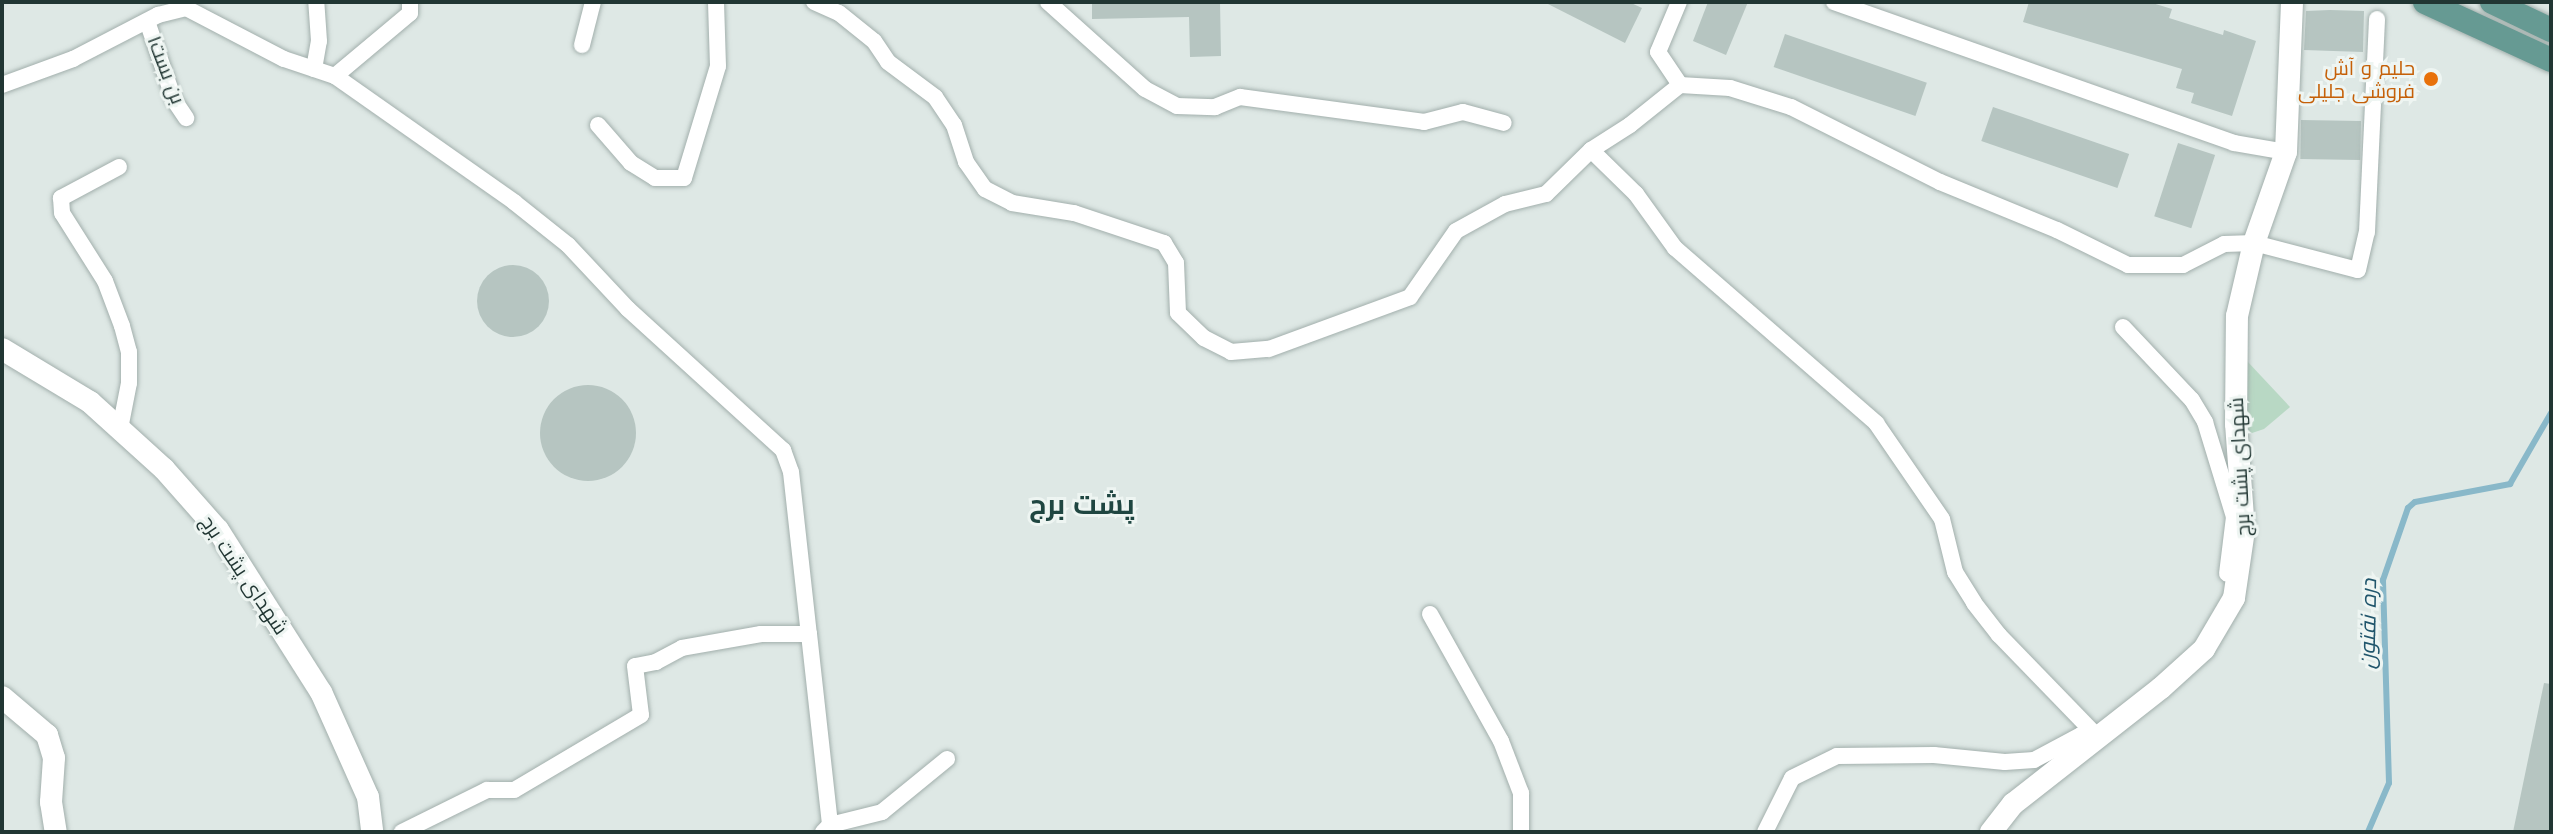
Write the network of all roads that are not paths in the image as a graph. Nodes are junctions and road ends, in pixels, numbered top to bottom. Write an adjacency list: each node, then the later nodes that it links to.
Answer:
1 (316, 2): 17 (street)
2 (410, 2): 18 (street)
3 (593, 2): 15 (street)
4 (716, 2): 23 (street)
5 (814, 2): 24 (street)
6 (1048, 2): 22 (street)
7 (1679, 2): 20 (street)
8 (1834, 2): 25 (street)
9 (2292, 2): 25 (street, شهدای پشت برج)
10 (2425, 2): 16 (main road)
11 (2492, 2): 14 (main road)
12 (2377, 19): 27 (street)
13 (147, 21): 17 (street); 19 (street); 21 (street, بن بست۱)
14 (2551, 30)
15 (582, 45)
16 (2548, 59)
17 (314, 69): 18 (street)
18 (335, 76): 33 (street)
19 (2, 85)
20 (1680, 85): 24 (street); 27 (street)
21 (186, 118)
22 (1504, 123)
23 (598, 125)
24 (1591, 150): 35 (street)
25 (2286, 152): 27 (street, شهدای پشت برج)
26 (119, 167): 30 (street)
27 (2254, 243): 32 (street, شهدای پشت برج)
28 (2123, 327): 32 (street)
29 (2, 349): 30 (street, شهدای پشت برج)
30 (120, 429): 38 (street, شهدای پشت برج)
31 (1430, 614): 41 (street)
32 (2222, 621): 35 (street, شهدای پشت برج)
33 (809, 634): 37 (street); 40 (street)
34 (2, 697): 39 (street)
35 (2089, 735): 42 (street); 43 (street, شهدای پشت برج)
36 (947, 759): 37 (street)
37 (826, 829)
38 (372, 831)
39 (56, 832)
40 (402, 832)
41 (1521, 832)
42 (1765, 832)
43 (1991, 832)

